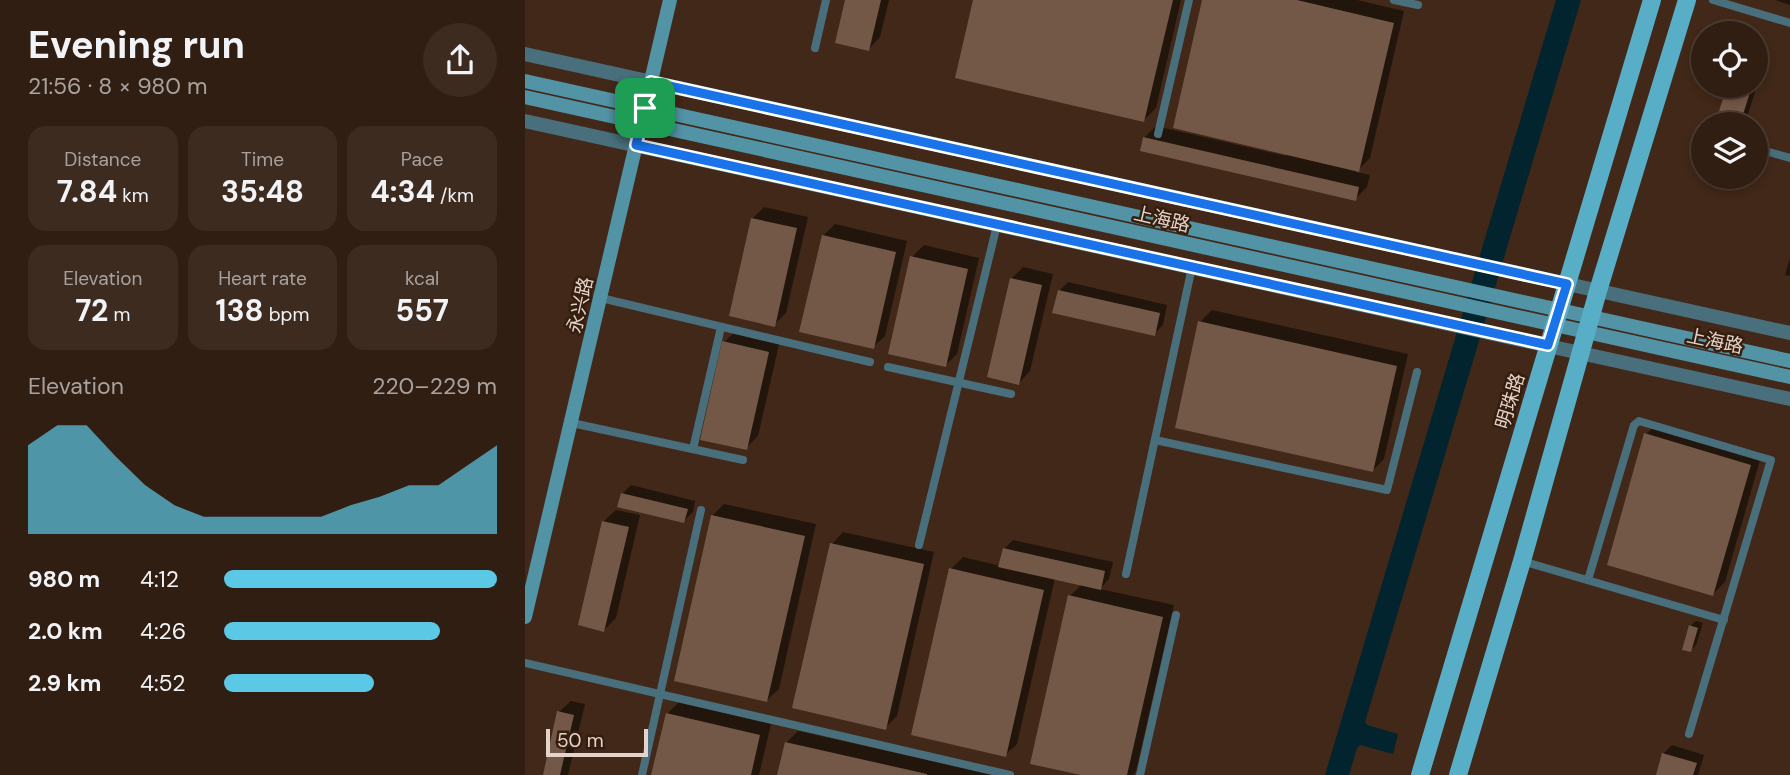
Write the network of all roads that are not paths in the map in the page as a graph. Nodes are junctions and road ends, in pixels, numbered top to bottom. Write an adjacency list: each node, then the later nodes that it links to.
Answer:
1 (670, 0): 13 (main road, 永兴路)
2 (826, 0): 10 (lane)
3 (1189, 0): 17 (lane)
4 (1394, 0): 8 (lane)
5 (1652, 0): 23 (main road, 明珠路)
6 (1687, 0): 24 (main road)
7 (1713, 0): 9 (lane)
8 (1418, 5)
9 (1790, 23)
10 (815, 48)
11 (525, 54): 13 (street)
12 (525, 81): 15 (main road, 上海路)
13 (651, 82): 15 (main road, 永兴路); 23 (street)
14 (525, 97): 15 (main road, 上海路)
15 (643, 115): 18 (main road, 永兴路); 26 (main road, 上海路)
16 (525, 121): 18 (street)
17 (1159, 135)
18 (636, 145): 21 (street); 25 (main road, 永兴路)
19 (1768, 152): 20 (lane)
20 (1790, 158)
21 (997, 225): 22 (street); 37 (lane)
22 (1192, 267): 30 (street); 41 (lane)
23 (1567, 284): 24 (street); 26 (main road, 明珠路)
24 (1598, 291): 27 (main road); 29 (street)
25 (601, 298): 28 (lane); 40 (main road, 永兴路)
26 (1556, 318): 27 (main road, 上海路); 30 (main road, 明珠路)
27 (1589, 325): 31 (main road); 32 (main road, 上海路); 36 (main road, 上海路)
28 (721, 327): 33 (lane); 42 (lane)
29 (1790, 333)
30 (1548, 345): 31 (street); 58 (main road, 明珠路)
31 (1581, 353): 39 (street); 46 (main road)
32 (1790, 361)
33 (870, 362)
34 (888, 366): 37 (lane)
35 (1417, 372): 41 (lane)
36 (1790, 377)
37 (957, 382): 38 (lane); 45 (lane)
38 (1011, 394)
39 (1790, 398)
40 (572, 422): 42 (lane); 50 (main road, 永兴路)
41 (1155, 440): 47 (lane)
42 (693, 449): 43 (lane)
43 (743, 460)
44 (701, 510): 53 (lane)
45 (919, 545)
46 (1522, 561): 48 (lane); 59 (main road)
47 (1126, 574)
48 (1588, 580): 51 (lane); 51 (lane)
49 (1176, 615): 57 (lane)
50 (525, 618)
51 (1724, 620): 54 (lane)
52 (525, 663): 53 (lane)
53 (660, 694): 55 (lane); 56 (lane)
54 (1689, 734)
55 (642, 775)
56 (1010, 775)
57 (1140, 775)
58 (1420, 775)
59 (1458, 775)

